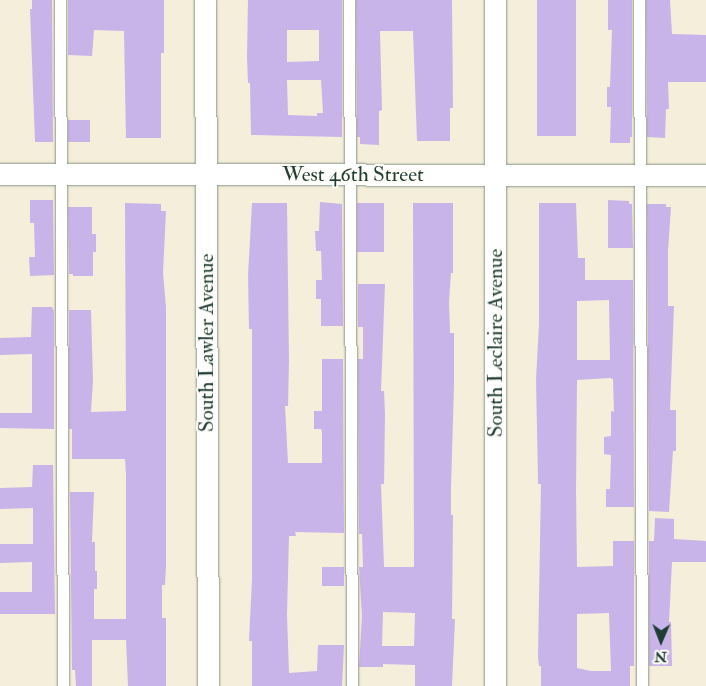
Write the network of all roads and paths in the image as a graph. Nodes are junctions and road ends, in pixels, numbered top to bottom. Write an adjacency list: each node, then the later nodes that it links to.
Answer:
1 (60, 0): 7 (lane)
2 (205, 0): 8 (street, South Lawler Avenue)
3 (350, 0): 9 (lane)
4 (495, 0): 10 (street, South Leclaire Avenue)
5 (639, 0): 11 (lane)
6 (0, 174): 7 (street, West 46th Street)
7 (62, 174): 8 (street, West 46th Street); 13 (lane)
8 (206, 175): 9 (street, West 46th Street); 14 (street, South Lawler Avenue)
9 (351, 175): 10 (street, West 46th Street); 15 (lane)
10 (496, 175): 11 (street, West 46th Street); 16 (street, South Leclaire Avenue)
11 (639, 175): 12 (street, West 46th Street); 17 (lane)
12 (706, 175)
13 (63, 686)
14 (208, 686)
15 (352, 686)
16 (495, 686)
17 (642, 686)

